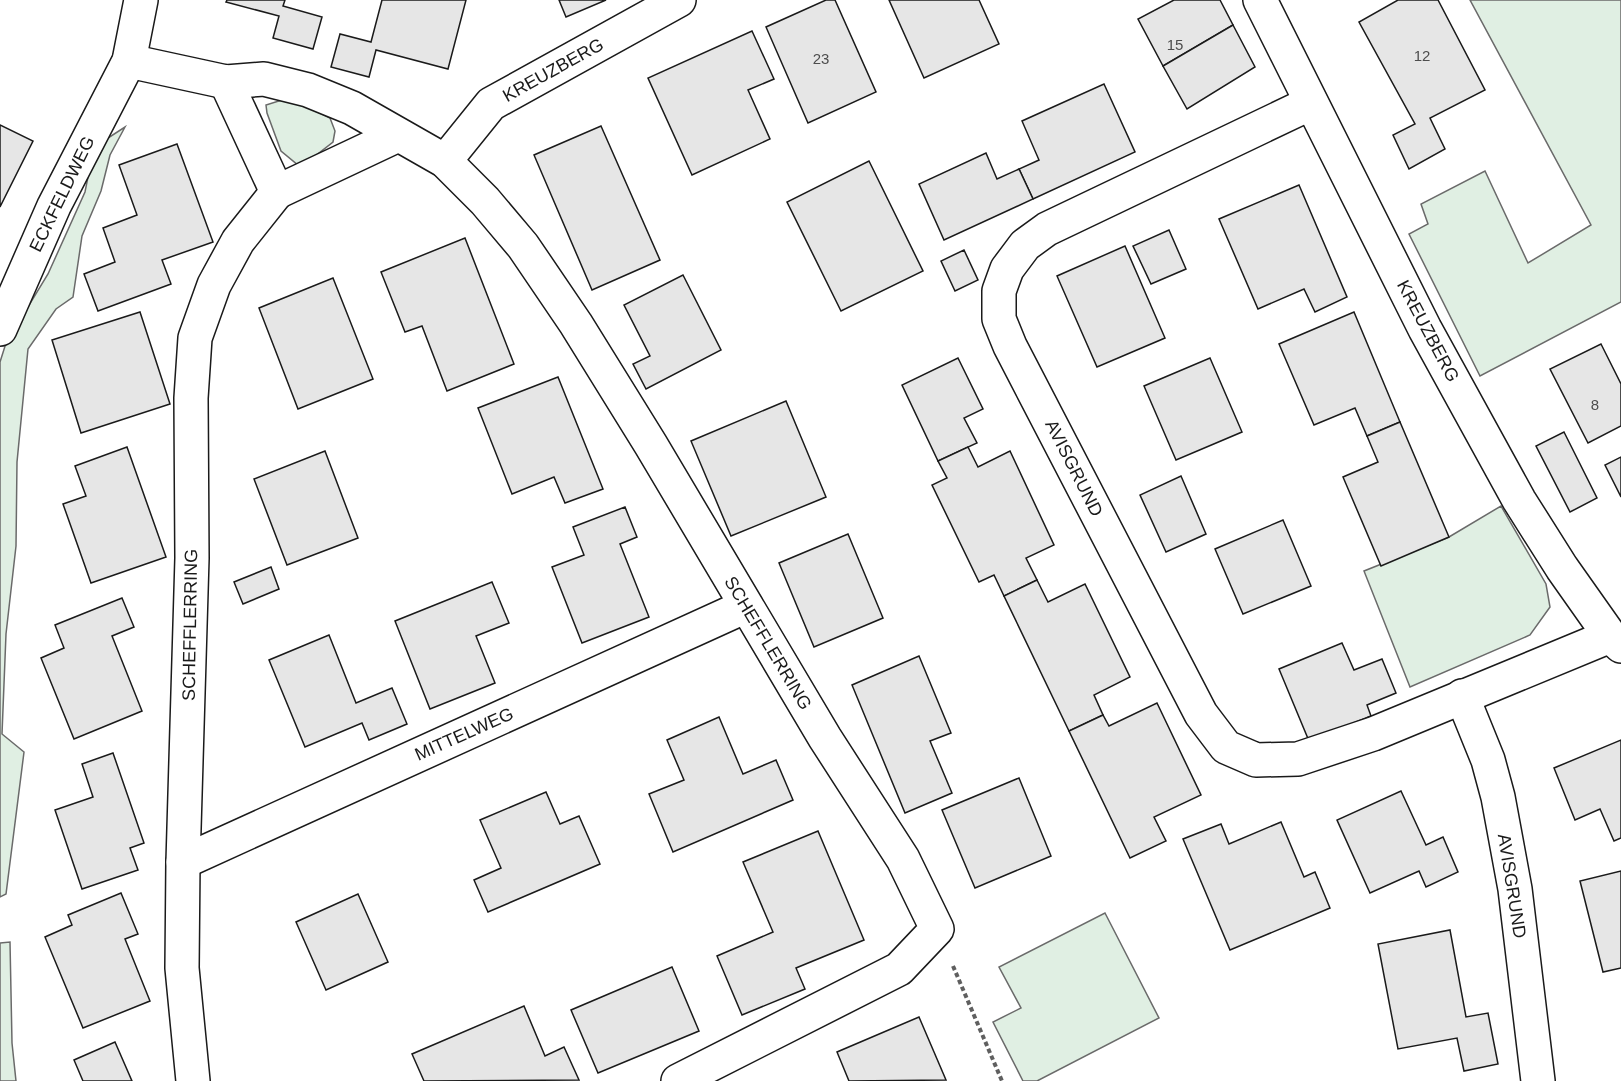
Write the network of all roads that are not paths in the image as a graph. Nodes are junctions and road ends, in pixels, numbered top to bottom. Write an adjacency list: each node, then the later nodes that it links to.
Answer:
1 (141, 0): 4 (street, ECKFELDWEG)
2 (680, 0): 8 (street, KREUZBERG)
3 (1260, 0): 6 (street, KREUZBERG)
4 (129, 61): 5 (street, SCHEFFLERRING); 10 (street, ECKFELDWEG)
5 (226, 82): 7 (street, SCHEFFLERRING); 9 (street)
6 (1311, 103): 12 (street, KREUZBERG); 13 (street, AVISGRUND)
7 (398, 135): 8 (street, SCHEFFLERRING); 9 (street, SCHEFFLERRING)
8 (445, 161): 11 (street, SCHEFFLERRING)
9 (277, 192): 14 (street, SCHEFFLERRING)
10 (0, 329)
11 (746, 606): 14 (street, MITTELWEG); 16 (street, SCHEFFLERRING)
12 (1615, 641): 13 (street, AVISGRUND)
13 (1462, 696): 17 (street, AVISGRUND)
14 (183, 862): 15 (street, SCHEFFLERRING)
15 (193, 1081)
16 (678, 1081)
17 (1538, 1081)

